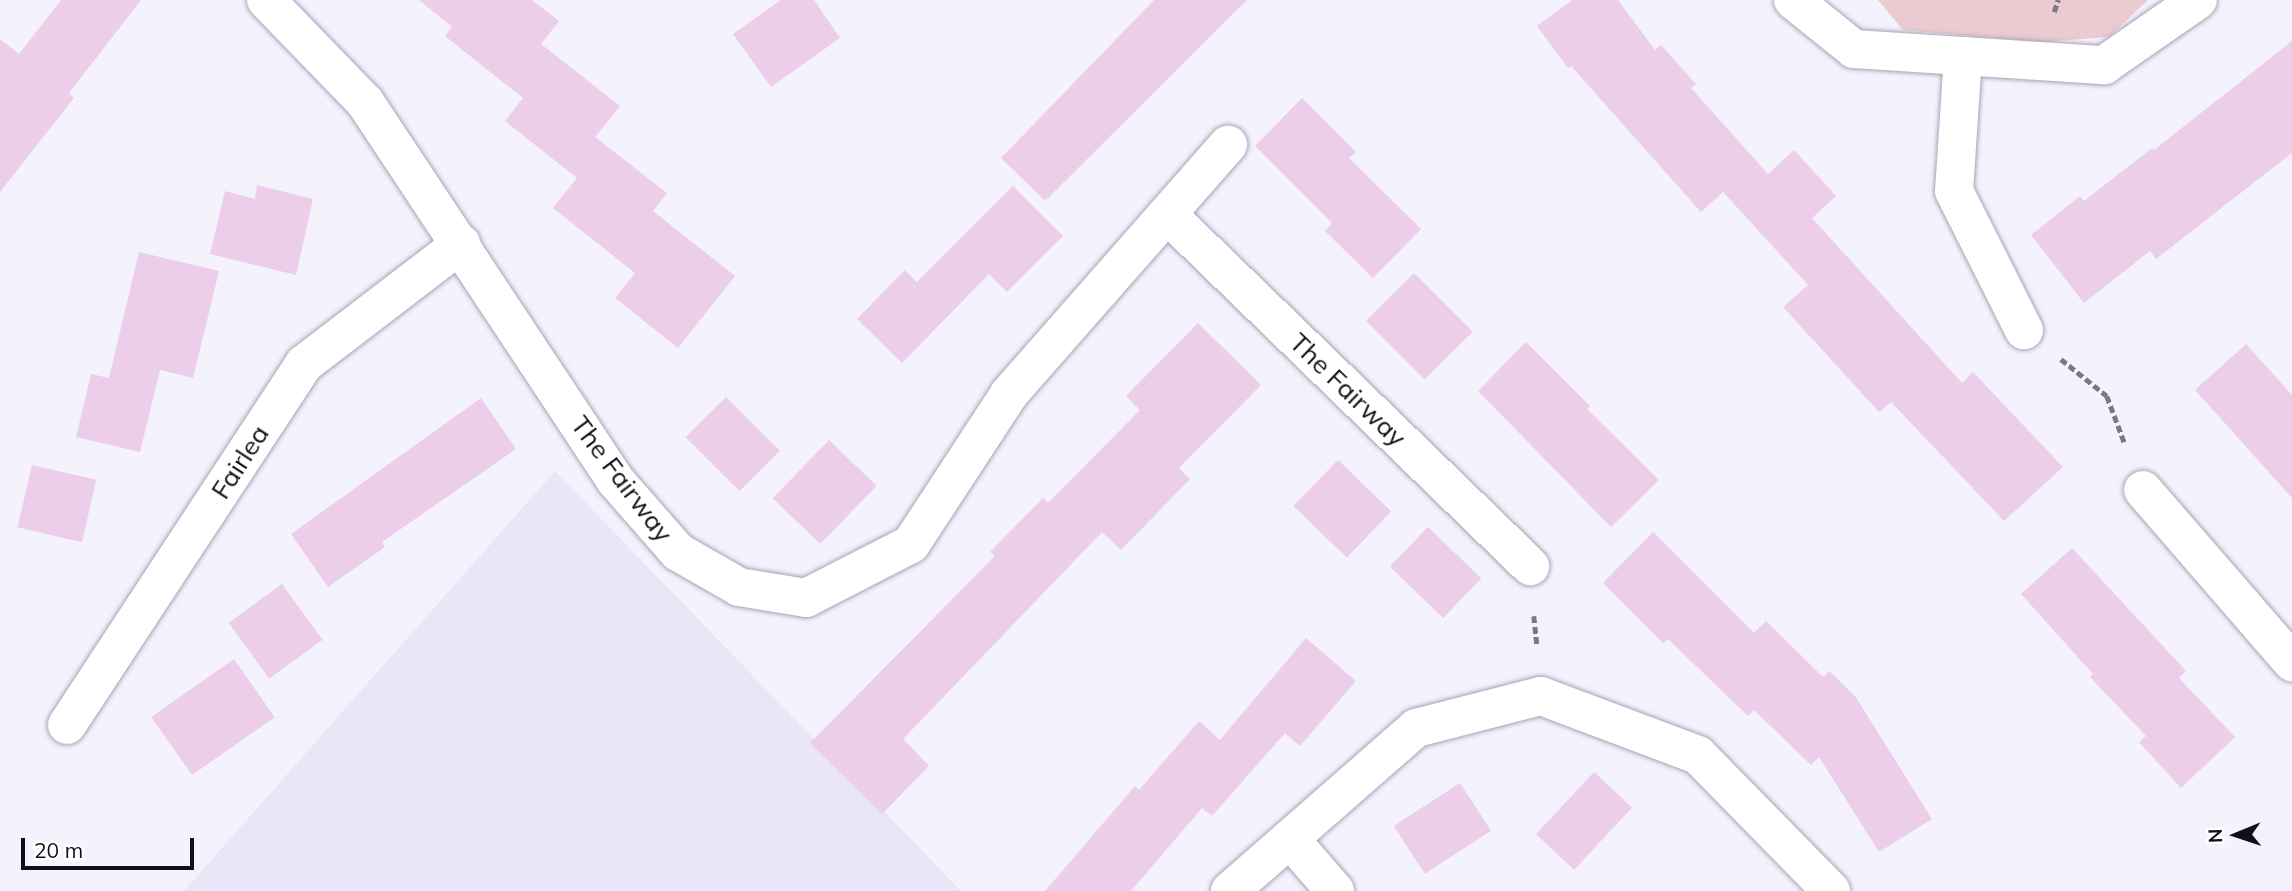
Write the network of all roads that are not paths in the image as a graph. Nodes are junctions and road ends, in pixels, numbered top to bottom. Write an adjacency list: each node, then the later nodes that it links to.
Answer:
1 (266, 0): 7 (street, The Fairway)
2 (1793, 0): 4 (street)
3 (2198, 0): 4 (street)
4 (1963, 56): 8 (street)
5 (1228, 145): 6 (street, The Fairway)
6 (1167, 214): 7 (street, The Fairway); 10 (street, The Fairway)
7 (461, 244): 12 (street, Fairlea)
8 (2024, 330)
9 (2143, 491): 11 (street)
10 (1530, 566)
11 (2292, 662)
12 (67, 725)
13 (1290, 839): 14 (street); 15 (street); 16 (street)
14 (1230, 891)
15 (1335, 891)
16 (1831, 891)

